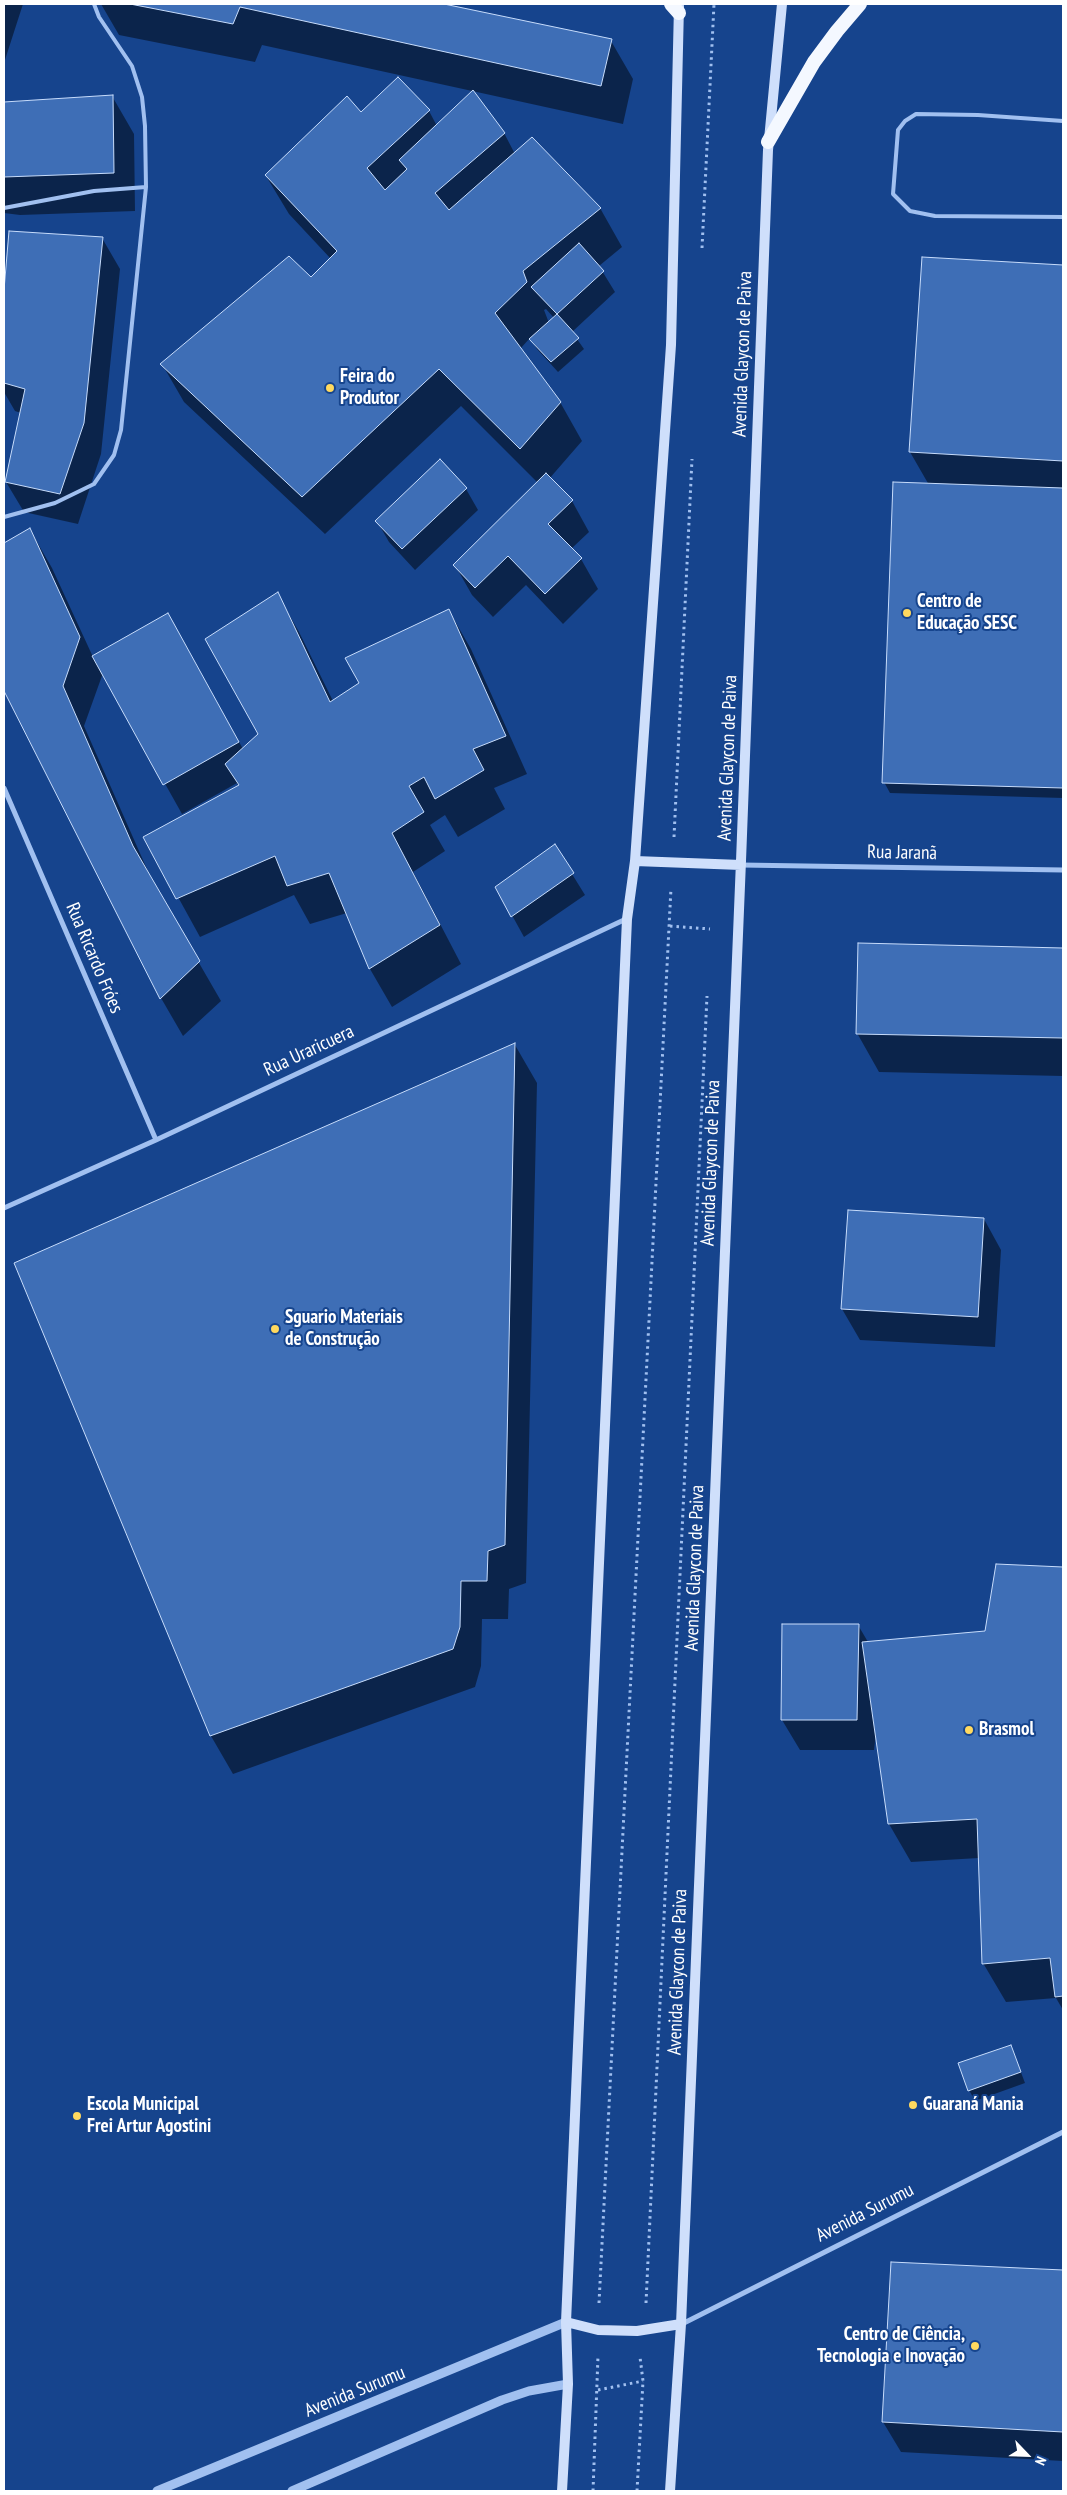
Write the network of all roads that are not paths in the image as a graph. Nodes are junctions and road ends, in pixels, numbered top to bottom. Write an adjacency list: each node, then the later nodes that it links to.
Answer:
1 (94, 4): 7 (lane)
2 (782, 4): 6 (main road, Avenida Glaycon de Paiva)
3 (860, 4): 6 (highway)
4 (676, 7): 12 (main road)
5 (1063, 121): 9 (lane)
6 (768, 142): 13 (main road, Avenida Glaycon de Paiva)
7 (146, 187): 8 (lane); 10 (lane)
8 (4, 208)
9 (1063, 217)
10 (4, 516)
11 (4, 788): 16 (street, Rua Ricardo Fróes)
12 (635, 861): 13 (main road); 15 (main road)
13 (741, 865): 14 (street, Rua Jaranã); 20 (main road, Avenida Glaycon de Paiva)
14 (1063, 870)
15 (627, 919): 16 (street, Rua Uraricuera); 19 (main road)
16 (156, 1140): 17 (street, Rua Uraricuera)
17 (4, 1208)
18 (1063, 2132): 20 (street, Avenida Surumu)
19 (566, 2322): 20 (main road); 21 (main road); 22 (street, Avenida Surumu)
20 (681, 2324): 25 (main road, Avenida Glaycon de Paiva)
21 (568, 2384): 23 (street); 24 (main road)
22 (157, 2491)
23 (292, 2491)
24 (562, 2491)
25 (670, 2491)

